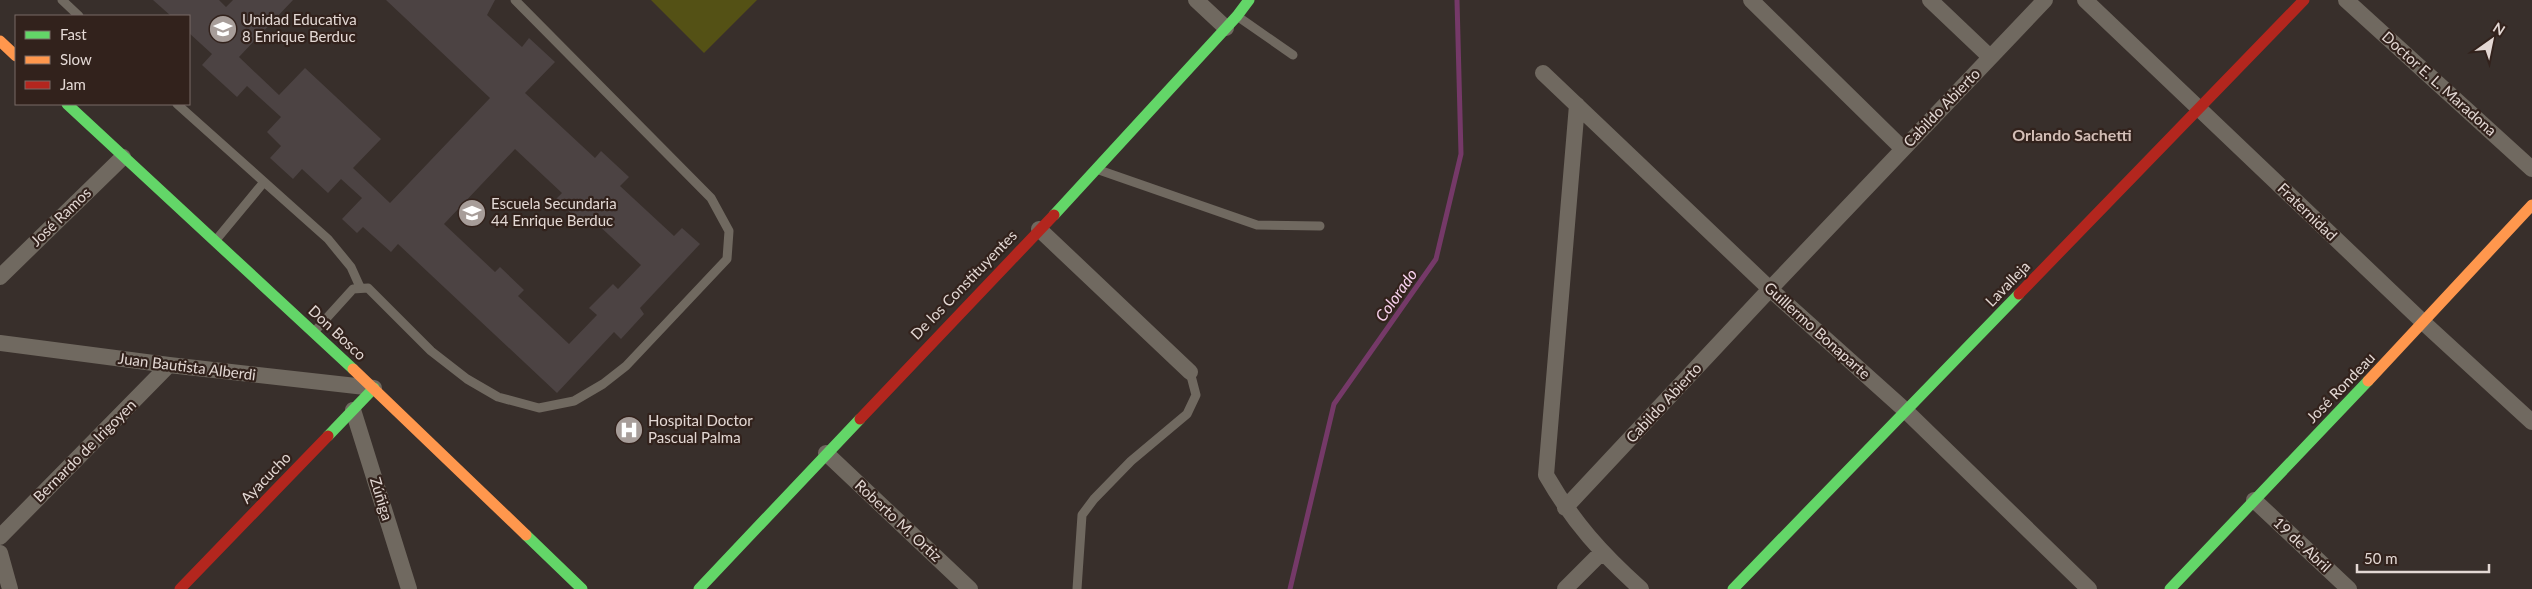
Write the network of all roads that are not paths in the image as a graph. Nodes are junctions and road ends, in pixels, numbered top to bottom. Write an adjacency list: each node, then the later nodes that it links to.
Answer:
1 (62, 0): 11 (lane)
2 (515, 0): 32 (lane)
3 (1196, 0): 12 (street)
4 (1249, 0): 12 (street, De los Constituyentes)
5 (1751, 0): 22 (street)
6 (1930, 0): 16 (street)
7 (2045, 0): 16 (street, Cabildo Abierto)
8 (2085, 0): 21 (street, Fraternidad)
9 (2304, 0): 21 (street, Lavalleja)
10 (2346, 0): 25 (street, Doctor E. L. Maradona)
11 (78, 15)
12 (1231, 22): 15 (lane); 24 (street, De los Constituyentes)
13 (0, 41): 14 (street)
14 (15, 55)
15 (1293, 55)
16 (1990, 57): 22 (street, Cabildo Abierto)
17 (1543, 73): 20 (street, Guillermo Bonaparte)
18 (67, 105): 23 (street, Don Bosco)
19 (178, 105): 26 (lane)
20 (1577, 105): 33 (street, Guillermo Bonaparte); 45 (street)
21 (2199, 109): 34 (street, Fraternidad); 41 (street, Lavalleja)
22 (1903, 148): 33 (street, Cabildo Abierto)
23 (123, 157): 30 (street, Don Bosco); 31 (street, José Ramos)
24 (1097, 169): 28 (lane); 29 (street, De los Constituyentes)
25 (2532, 169)
26 (264, 182): 30 (lane); 32 (lane)
27 (2532, 205): 34 (street, José Rondeau)
28 (1320, 226)
29 (1039, 229): 38 (street); 43 (street, De los Constituyentes)
30 (215, 242): 35 (street, Don Bosco)
31 (0, 277)
32 (360, 287): 35 (lane)
33 (1770, 289): 41 (street, Guillermo Bonaparte); 45 (street, Cabildo Abierto)
34 (2424, 323): 42 (street, Fraternidad); 44 (street, José Rondeau)
35 (314, 332): 39 (street, Don Bosco)
36 (0, 343): 37 (street, Juan Bautista Alberdi)
37 (169, 365): 39 (street, Juan Bautista Alberdi); 46 (street, Bernardo de Irigoyen)
38 (1190, 372): 55 (lane)
39 (374, 388): 40 (street, Ayacucho); 52 (street, Don Bosco)
40 (353, 410): 50 (street, Ayacucho); 51 (street, Zúñiga)
41 (1906, 411): 58 (street, Lavalleja); 59 (street, Guillermo Bonaparte)
42 (2532, 422)
43 (826, 453): 53 (street, De los Constituyentes); 54 (street, Roberto M. Ortiz)
44 (2254, 500): 60 (street, José Rondeau); 61 (street, 19 de Abril)
45 (1565, 508): 48 (street)
46 (0, 538)
47 (0, 553): 49 (street)
48 (1601, 553): 56 (street); 57 (street)
49 (10, 589)
50 (180, 589)
51 (409, 589)
52 (582, 589)
53 (699, 589)
54 (970, 589)
55 (1077, 589)
56 (1565, 589)
57 (1640, 589)
58 (1733, 589)
59 (2089, 589)
60 (2170, 589)
61 (2349, 589)

